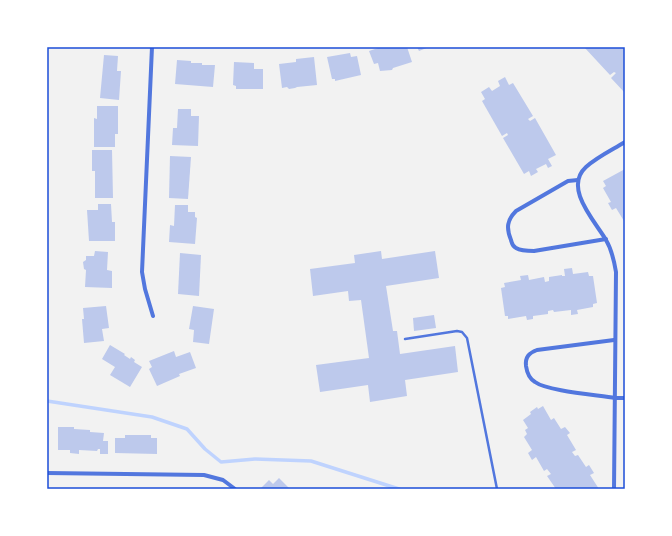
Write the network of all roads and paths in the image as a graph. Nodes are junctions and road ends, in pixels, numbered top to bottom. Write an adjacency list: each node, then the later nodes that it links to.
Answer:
1 (152, 47): 5 (street)
2 (625, 142): 3 (street)
3 (578, 180): 4 (street); 4 (street)
4 (606, 239): 7 (street)
5 (153, 316)
6 (406, 339): 12 (lane)
7 (614, 340): 8 (street); 8 (street)
8 (615, 398): 9 (street); 13 (street)
9 (625, 398)
10 (47, 473): 11 (street)
11 (235, 489)
12 (496, 489)
13 (614, 489)

